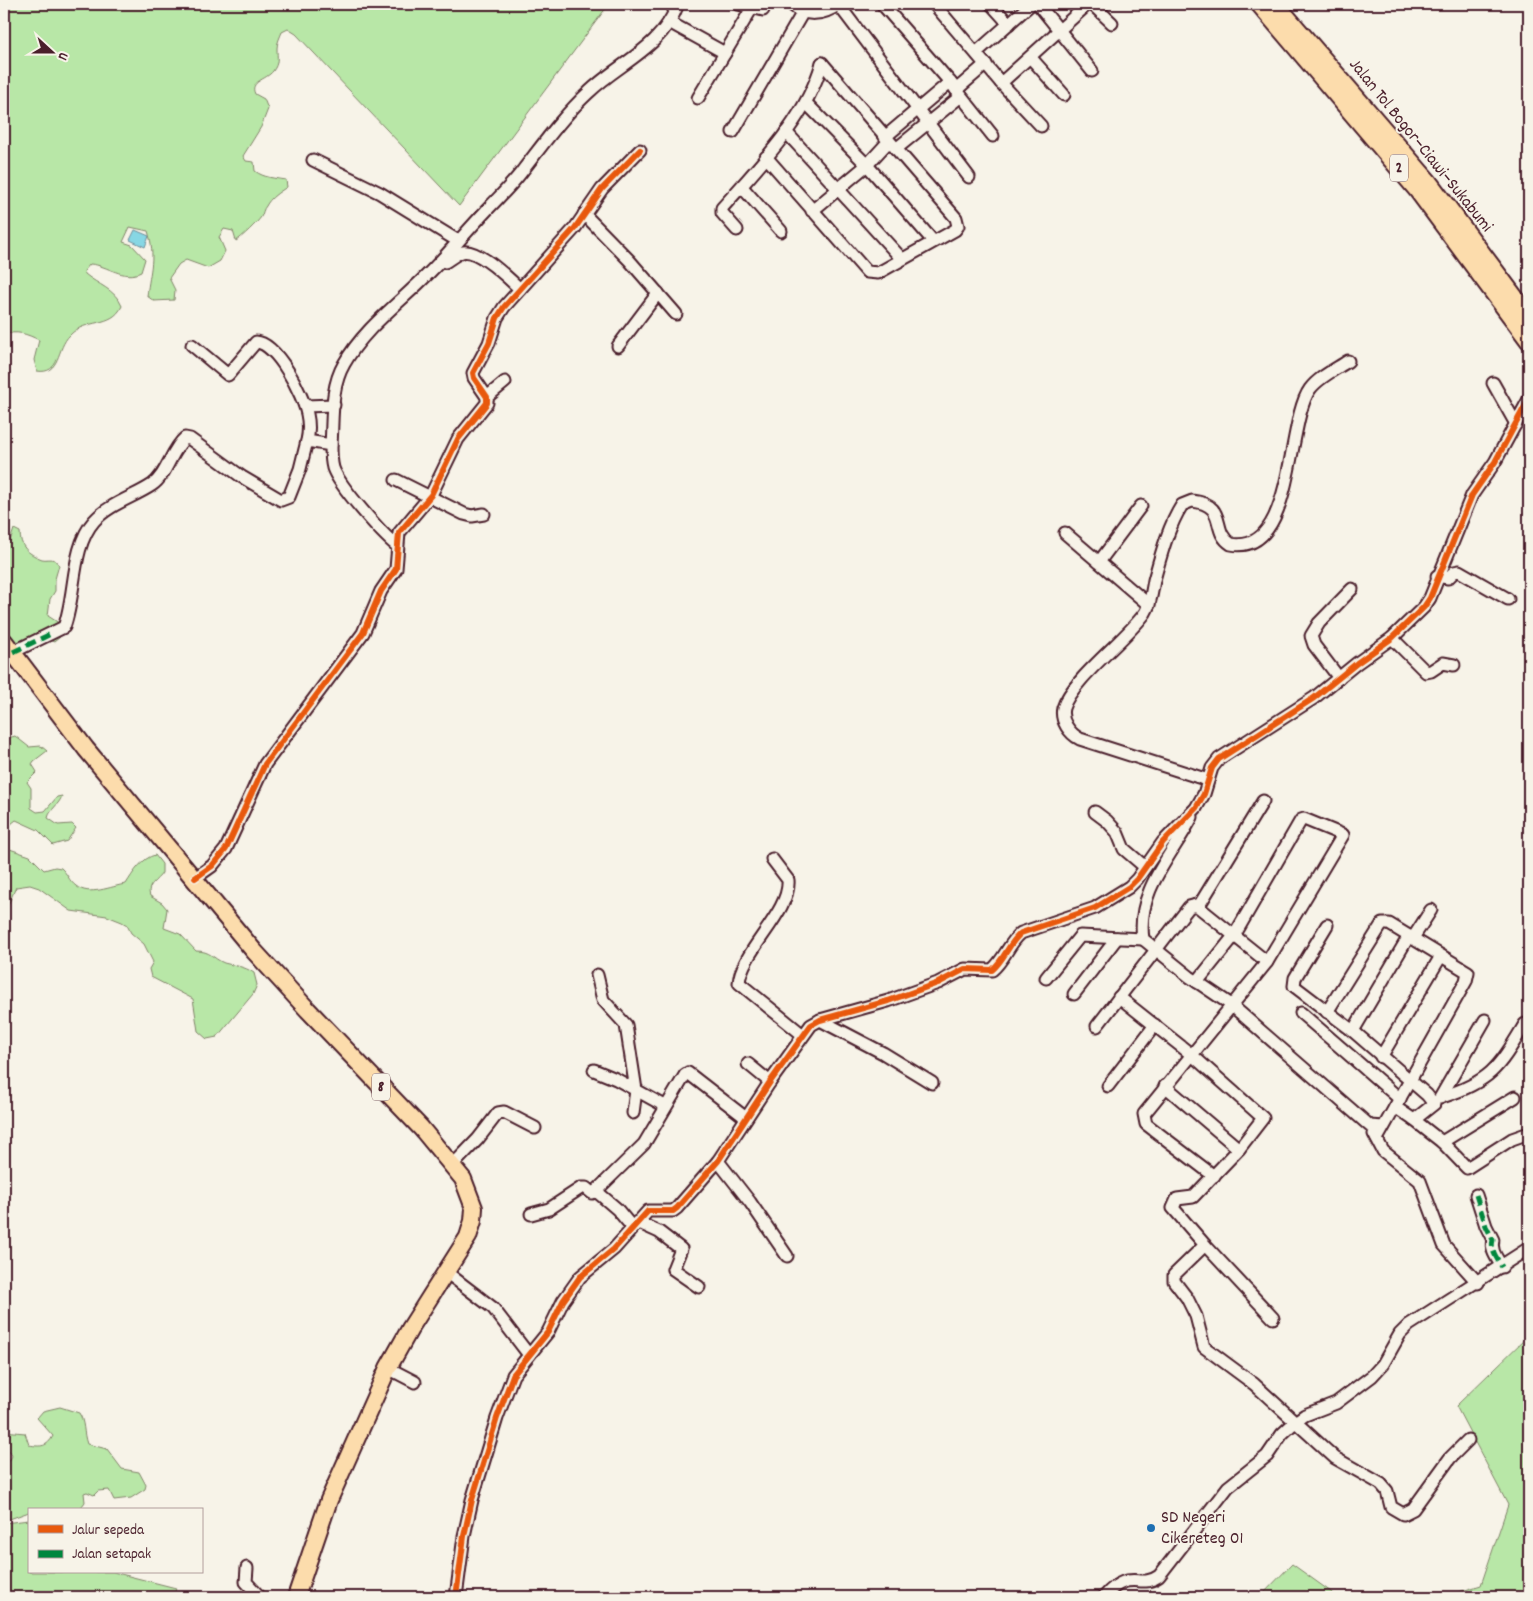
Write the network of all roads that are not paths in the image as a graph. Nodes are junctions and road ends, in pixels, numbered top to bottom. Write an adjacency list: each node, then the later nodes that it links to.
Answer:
1 (738, 4): 20 (street)
2 (791, 4): 14 (street)
3 (839, 4): 14 (street); 29 (street)
4 (882, 4): 25 (street)
5 (934, 4): 19 (street)
6 (991, 4): 17 (street)
7 (1031, 4): 17 (street)
8 (1038, 4): 18 (street)
9 (1088, 4): 18 (street)
10 (1092, 4): 16 (street)
11 (1259, 4): 55 (highway, Jalan Tol Bogor–Ciawi–Sukabumi / 2)
12 (1276, 4): 54 (highway, Jalan Tol Bogor–Ciawi–Sukabumi / 2)
13 (676, 6): 15 (street)
14 (804, 12): 32 (street)
15 (669, 22): 20 (street); 47 (street)
16 (1112, 23)
17 (1008, 24): 19 (street)
18 (1060, 30): 21 (street); 23 (street)
19 (977, 52): 22 (street)
20 (725, 53): 27 (street)
21 (1031, 58): 24 (street); 26 (street)
22 (986, 64): 24 (street); 25 (street)
23 (1092, 71)
24 (1001, 83): 31 (street)
25 (956, 89): 29 (street); 30 (street); 34 (street)
26 (1064, 95)
27 (698, 98)
28 (806, 103): 33 (street); 35 (street); 39 (street)
29 (917, 110): 30 (street); 35 (street)
30 (926, 124): 35 (street); 40 (street)
31 (1040, 126)
32 (733, 132)
33 (786, 132): 37 (street); 42 (street)
34 (993, 136)
35 (890, 142): 39 (street); 48 (street)
36 (640, 150): 44 (street)
37 (766, 157): 41 (street); 43 (street)
38 (313, 160): 47 (street)
39 (867, 165): 42 (street); 48 (street)
40 (969, 177)
41 (742, 187): 45 (street); 46 (street)
42 (840, 189): 43 (street); 49 (street)
43 (812, 212): 49 (street)
44 (584, 214): 51 (street); 52 (street)
45 (737, 230)
46 (781, 231)
47 (458, 241): 50 (street)
48 (933, 241): 49 (street)
49 (901, 258)
50 (429, 273): 51 (street); 63 (street)
51 (520, 289): 61 (street)
52 (658, 293): 53 (street); 57 (street)
53 (676, 314)
54 (1529, 316)
55 (1529, 341)
56 (192, 345): 64 (street)
57 (618, 346)
58 (1348, 361): 78 (street)
59 (505, 382): 61 (street)
60 (1493, 383): 65 (street)
61 (487, 396): 69 (street)
62 (1528, 401): 65 (street)
63 (334, 405): 64 (street); 67 (street)
64 (305, 406): 66 (street)
65 (1516, 424): 75 (street)
66 (307, 441): 67 (street); 80 (street)
67 (331, 445): 73 (street)
68 (396, 480): 69 (street)
69 (429, 498): 71 (street); 73 (street)
70 (1141, 506): 74 (street)
71 (484, 514)
72 (1065, 533): 74 (street)
73 (397, 546): 89 (street)
74 (1099, 562): 78 (street)
75 (1437, 576): 77 (street); 79 (street)
76 (1352, 589): 82 (street)
77 (1508, 599)
78 (1149, 605): 83 (street)
79 (1392, 638): 81 (street); 82 (street)
80 (8, 646): 89 (highway, 8)
81 (1454, 665)
82 (1339, 678): 83 (street)
83 (1208, 780): 85 (street)
84 (1263, 800): 90 (street)
85 (1196, 808): 88 (street); 96 (street)
86 (1095, 812): 88 (street)
87 (772, 859): 114 (street)
88 (1145, 867): 108 (street)
89 (195, 878): 140 (highway, 8)
90 (1196, 906): 93 (street); 97 (street)
91 (1430, 910): 94 (street)
92 (1327, 925): 106 (street)
93 (1234, 936): 99 (street); 99 (street); 102 (street)
94 (1411, 937): 98 (street); 106 (street); 113 (street)
95 (1117, 938): 96 (street); 101 (street); 103 (street)
96 (1143, 939): 97 (street)
97 (1155, 950): 102 (street); 104 (street)
98 (1442, 956): 116 (street); 119 (street)
99 (1267, 962): 105 (street)
100 (597, 975): 124 (street)
101 (1046, 978)
102 (1197, 982): 105 (street)
103 (1074, 994)
104 (1119, 997): 111 (street); 112 (street)
105 (1230, 1004): 115 (street); 132 (street)
106 (1327, 1012): 113 (street)
107 (1301, 1013): 127 (street)
108 (820, 1020): 114 (street); 121 (street)
109 (1485, 1020): 126 (street)
110 (1524, 1024): 126 (street)
111 (1155, 1025): 115 (street); 122 (street)
112 (1097, 1026)
113 (1353, 1031): 116 (street)
114 (803, 1035): 120 (street)
115 (1192, 1054): 123 (street); 138 (street)
116 (1381, 1057): 119 (street)
117 (748, 1064): 120 (street)
118 (594, 1070): 124 (street)
119 (1411, 1079): 126 (street); 127 (street)
120 (770, 1082): 130 (street)
121 (932, 1082)
122 (1108, 1086)
123 (1165, 1086): 138 (street); 141 (street)
124 (636, 1090): 128 (street); 129 (street)
125 (1515, 1097): 137 (street)
126 (1438, 1100): 131 (street)
127 (1397, 1103): 131 (street); 133 (street)
128 (664, 1106): 130 (street); 143 (street)
129 (633, 1113)
130 (746, 1118): 139 (street)
131 (1414, 1120): 137 (street)
132 (1370, 1126): 133 (street); 136 (street)
133 (1384, 1127): 136 (street)
134 (535, 1128): 140 (street)
135 (1529, 1133): 137 (street)
136 (1379, 1142): 142 (street); 152 (street)
137 (1442, 1142)
138 (1239, 1149): 141 (street)
139 (718, 1161): 146 (street); 149 (street)
140 (452, 1166): 151 (highway, 8)
141 (1214, 1176): 147 (street)
142 (1430, 1183)
143 (596, 1191): 145 (street); 146 (street)
144 (1476, 1195): 150 (street)
145 (531, 1214)
146 (634, 1225): 153 (street); 155 (street)
147 (1205, 1244): 154 (street); 158 (street)
148 (1529, 1248): 150 (street)
149 (786, 1256)
150 (1502, 1267): 152 (street)
151 (446, 1272): 155 (street); 156 (highway, 8)
152 (1478, 1283): 158 (street)
153 (699, 1287)
154 (1273, 1318)
155 (529, 1355): 163 (street)
156 (388, 1368): 157 (street); 162 (highway, 8)
157 (415, 1382)
158 (1295, 1422): 159 (street); 164 (street)
159 (1468, 1440)
160 (247, 1568): 161 (street)
161 (260, 1597)
162 (296, 1597)
163 (456, 1597)
164 (1104, 1597)

